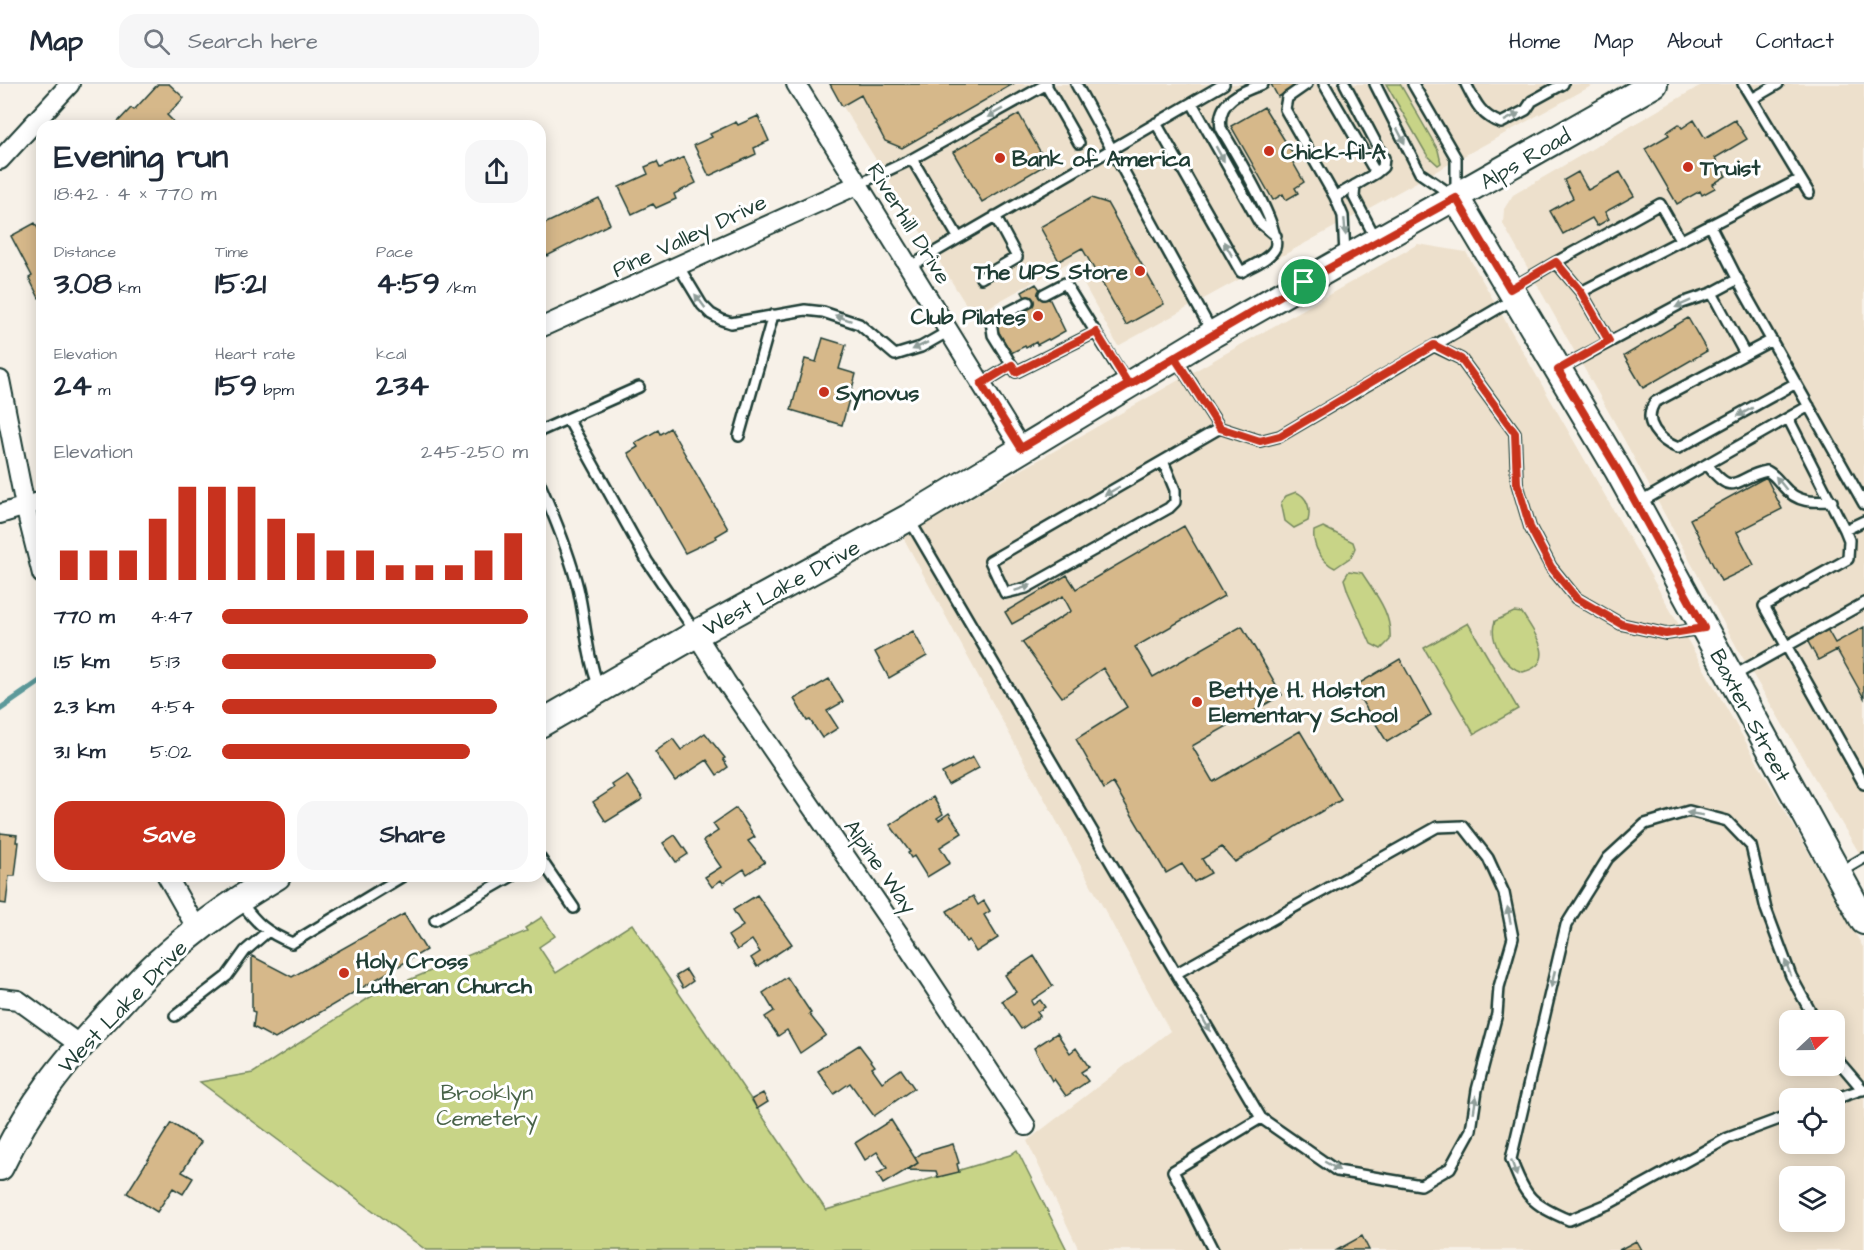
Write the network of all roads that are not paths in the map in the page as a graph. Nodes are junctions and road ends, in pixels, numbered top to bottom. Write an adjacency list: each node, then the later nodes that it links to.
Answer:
1 (70, 84): 19 (street)
2 (796, 84): 28 (street, Riverhill Drive)
3 (1047, 84): 22 (lane); 24 (lane, one-way to 24)
4 (1076, 84): 23 (lane)
5 (1224, 84): 18 (lane)
6 (1263, 84): 35 (lane)
7 (1307, 84): 31 (lane)
8 (1324, 84): 26 (lane)
9 (1345, 84): 26 (lane)
10 (1375, 84): 32 (lane, one-way to 32)
11 (1413, 84): 32 (lane)
12 (1466, 84): 13 (lane, one-way to 13)
13 (1563, 84)
14 (1654, 84): 32 (main road, Alps Road)
15 (1743, 84): 17 (lane)
16 (1778, 84): 17 (lane)
17 (1752, 99): 27 (lane)
18 (1192, 103): 21 (lane); 35 (lane, one-way to 35)
19 (37, 120)
20 (36, 121): 25 (street)
21 (1156, 123): 23 (lane); 35 (lane, one-way to 21)
22 (1079, 143)
23 (1112, 148): 33 (lane); 54 (lane)
24 (912, 159): 28 (lane); 36 (lane)
25 (0, 160)
26 (1376, 173): 29 (lane)
27 (1800, 179): 30 (lane); 34 (lane)
28 (857, 184): 41 (street, Pine Valley Drive); 42 (street, Riverhill Drive)
29 (1355, 185): 31 (lane); 37 (lane)
30 (1809, 193)
31 (1335, 197): 39 (lane, one-way to 39)
32 (1456, 198): 37 (main road, Alps Road); 46 (main road, Baxter Street)
33 (995, 216): 36 (lane); 43 (lane)
34 (1710, 225): 38 (lane); 44 (lane)
35 (1276, 236)
36 (958, 237): 42 (lane)
37 (1377, 241): 39 (main road, Alps Road)
38 (1681, 241): 40 (lane); 45 (lane)
39 (1345, 259): 54 (main road, Alps Road)
40 (1556, 262): 45 (lane); 46 (lane)
41 (679, 267): 50 (lane, one-way to 41); 51 (street, Pine Valley Drive)
42 (909, 267): 52 (street, Riverhill Drive)
43 (981, 278)
44 (1738, 279): 47 (lane); 55 (lane)
45 (1581, 292): 56 (lane)
46 (1513, 293): 57 (lane); 61 (main road, Baxter Street)
47 (1712, 293): 56 (lane, one-way to 56); 58 (lane)
48 (1044, 294): 53 (lane)
49 (1028, 302): 60 (lane)
50 (773, 315): 52 (lane, one-way to 50); 72 (lane)
51 (546, 325)
52 (949, 331): 64 (street, Riverhill Drive)
53 (1096, 332): 60 (lane); 65 (lane)
54 (1213, 334): 59 (main road, Alps Road)
55 (1772, 340): 58 (lane); 63 (lane)
56 (1609, 341): 61 (lane)
57 (1434, 345): 71 (lane); 87 (lane)
58 (1745, 354): 63 (lane, one-way to 58)
59 (1175, 358): 65 (main road, Alps Road); 71 (lane)
60 (1012, 365): 64 (lane)
61 (1558, 370): 79 (main road, Baxter Street)
62 (0, 380): 78 (street)
63 (1796, 383): 67 (lane)
64 (981, 384): 73 (street, Riverhill Drive)
65 (1129, 385): 73 (main road, Alps Road)
66 (639, 387): 69 (lane)
67 (1809, 406): 68 (lane); 80 (lane)
68 (1788, 418): 75 (lane); 77 (lane)
69 (568, 419): 70 (lane); 88 (lane)
70 (546, 428)
71 (1220, 428): 74 (lane)
72 (739, 436)
73 (1021, 448): 82 (main road, West Lake Drive)
74 (1163, 461): 74 (lane, one-way to 74)
75 (1707, 464): 77 (lane, one-way to 75); 79 (lane)
76 (546, 497): 91 (lane)
77 (1832, 501): 85 (lane)
78 (33, 504): 81 (street); 84 (street)
79 (1637, 504): 87 (main road, Baxter Street)
80 (1864, 504)
81 (0, 514)
82 (908, 518): 88 (main road, West Lake Drive); 107 (lane)
83 (1864, 521): 85 (lane)
84 (36, 527)
85 (1845, 530): 89 (lane)
86 (1864, 603): 89 (lane)
87 (1704, 628): 90 (main road, Baxter Street)
88 (696, 634): 91 (main road, West Lake Drive); 117 (street, Alpine Way)
89 (1787, 646): 90 (lane); 93 (lane)
90 (1731, 678): 96 (main road, Baxter Street)
91 (600, 689): 92 (main road, West Lake Drive)
92 (546, 720)
93 (1864, 784)
94 (1864, 858): 96 (lane)
95 (546, 866): 102 (lane)
96 (1838, 874): 103 (main road, Baxter Street)
97 (170, 882): 105 (street)
98 (267, 882): 101 (main road, West Lake Drive)
99 (393, 882): 106 (lane)
100 (502, 882): 104 (lane)
101 (239, 899): 105 (main road, West Lake Drive); 106 (lane)
102 (574, 908)
103 (1862, 912)
104 (435, 920)
105 (197, 929): 111 (main road, West Lake Drive)
106 (267, 933): 110 (lane)
107 (1177, 974): 115 (lane, one-way to 115); 115 (lane, one-way to 107)
108 (0, 998): 111 (street)
109 (1810, 1010): 116 (lane, one-way to 116)
110 (175, 1016)
111 (80, 1045): 118 (main road, West Lake Drive)
112 (1845, 1069): 113 (lane)
113 (1863, 1089): 114 (lane)
114 (1845, 1095)
115 (1262, 1118): 119 (lane)
116 (1779, 1119)
117 (1026, 1126)
118 (0, 1167)
119 (1214, 1250)

